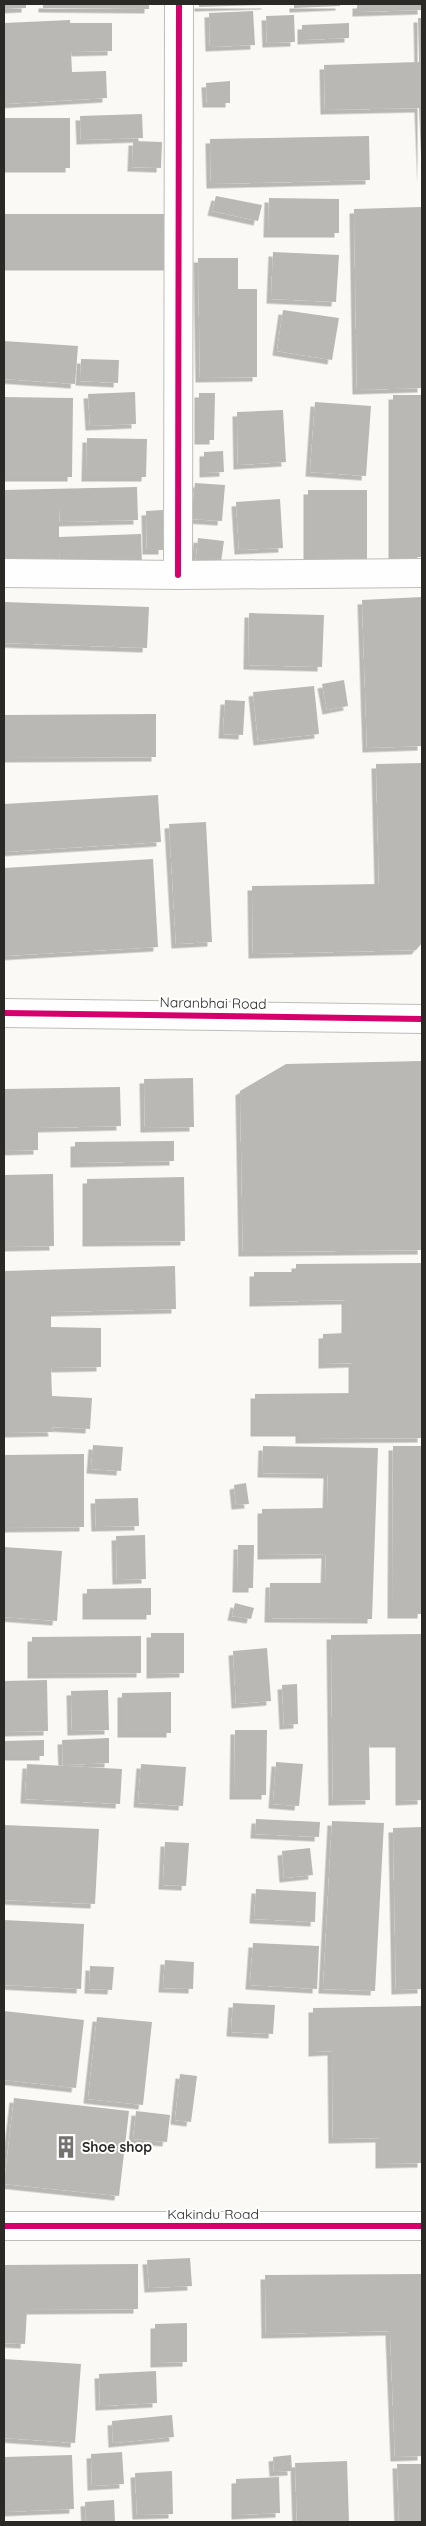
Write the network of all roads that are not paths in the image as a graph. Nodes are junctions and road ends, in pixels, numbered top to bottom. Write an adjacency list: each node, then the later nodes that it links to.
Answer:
1 (179, 4): 4 (street)
2 (4, 573): 4 (street)
3 (422, 573): 4 (street)
4 (178, 575)
5 (4, 1013): 6 (street, Naranbhai Road)
6 (422, 1019)
7 (4, 2226): 8 (street, Kakindu Road)
8 (422, 2226)

